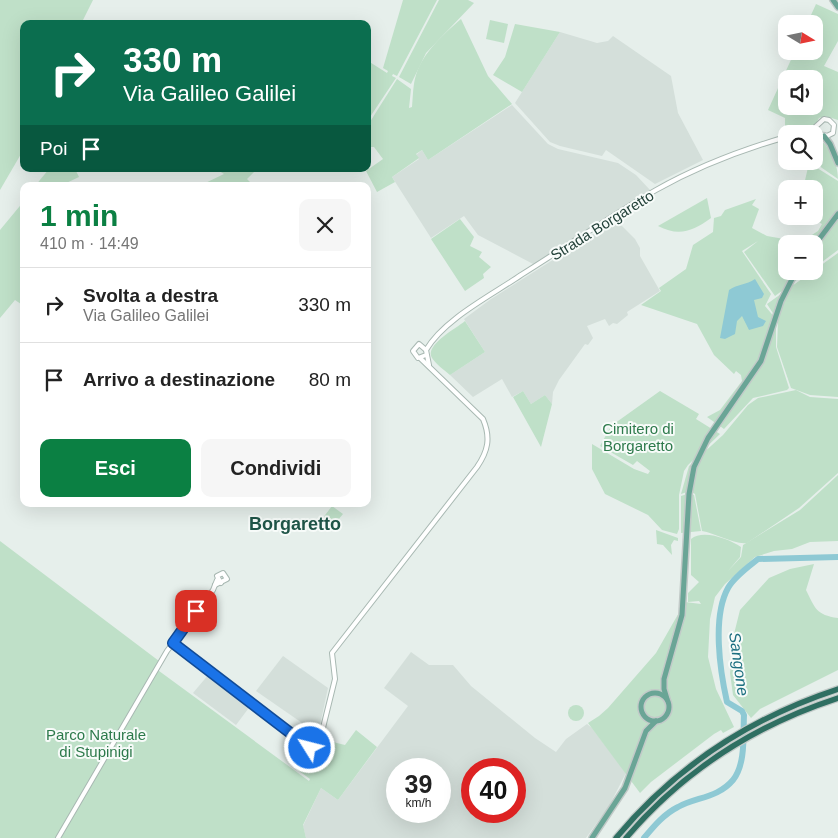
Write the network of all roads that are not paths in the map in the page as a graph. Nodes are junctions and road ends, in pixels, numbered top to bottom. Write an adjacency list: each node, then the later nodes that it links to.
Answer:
1 (833, 0): 2 (main road)
2 (838, 7)
3 (818, 125): 4 (street)
4 (836, 125): 5 (street)
5 (831, 135): 6 (street); 8 (main road)
6 (824, 136): 8 (main road)
7 (778, 140): 13 (street, Strada Borgaretto)
8 (830, 144): 9 (main road)
9 (838, 163)
10 (838, 214): 11 (main road)
11 (822, 235)
12 (791, 280): 20 (main road)
13 (432, 340): 14 (street, Strada Borgaretto); 15 (street, Strada Borgaretto)
14 (422, 345): 15 (street); 16 (street)
15 (426, 352): 16 (street); 17 (street)
16 (420, 358): 17 (street)
17 (429, 365): 19 (street)
18 (219, 581): 19 (street)
19 (173, 643): 28 (street)
20 (664, 679): 22 (main road); 24 (main road)
21 (838, 689): 30 (highway)
22 (652, 692): 24 (main road); 25 (main road)
23 (838, 698): 31 (highway)
24 (667, 699): 26 (main road)
25 (644, 716): 26 (main road); 27 (main road)
26 (656, 721): 27 (main road)
27 (646, 731): 29 (main road)
28 (58, 838)
29 (592, 838)
30 (616, 838)
31 (626, 838)

